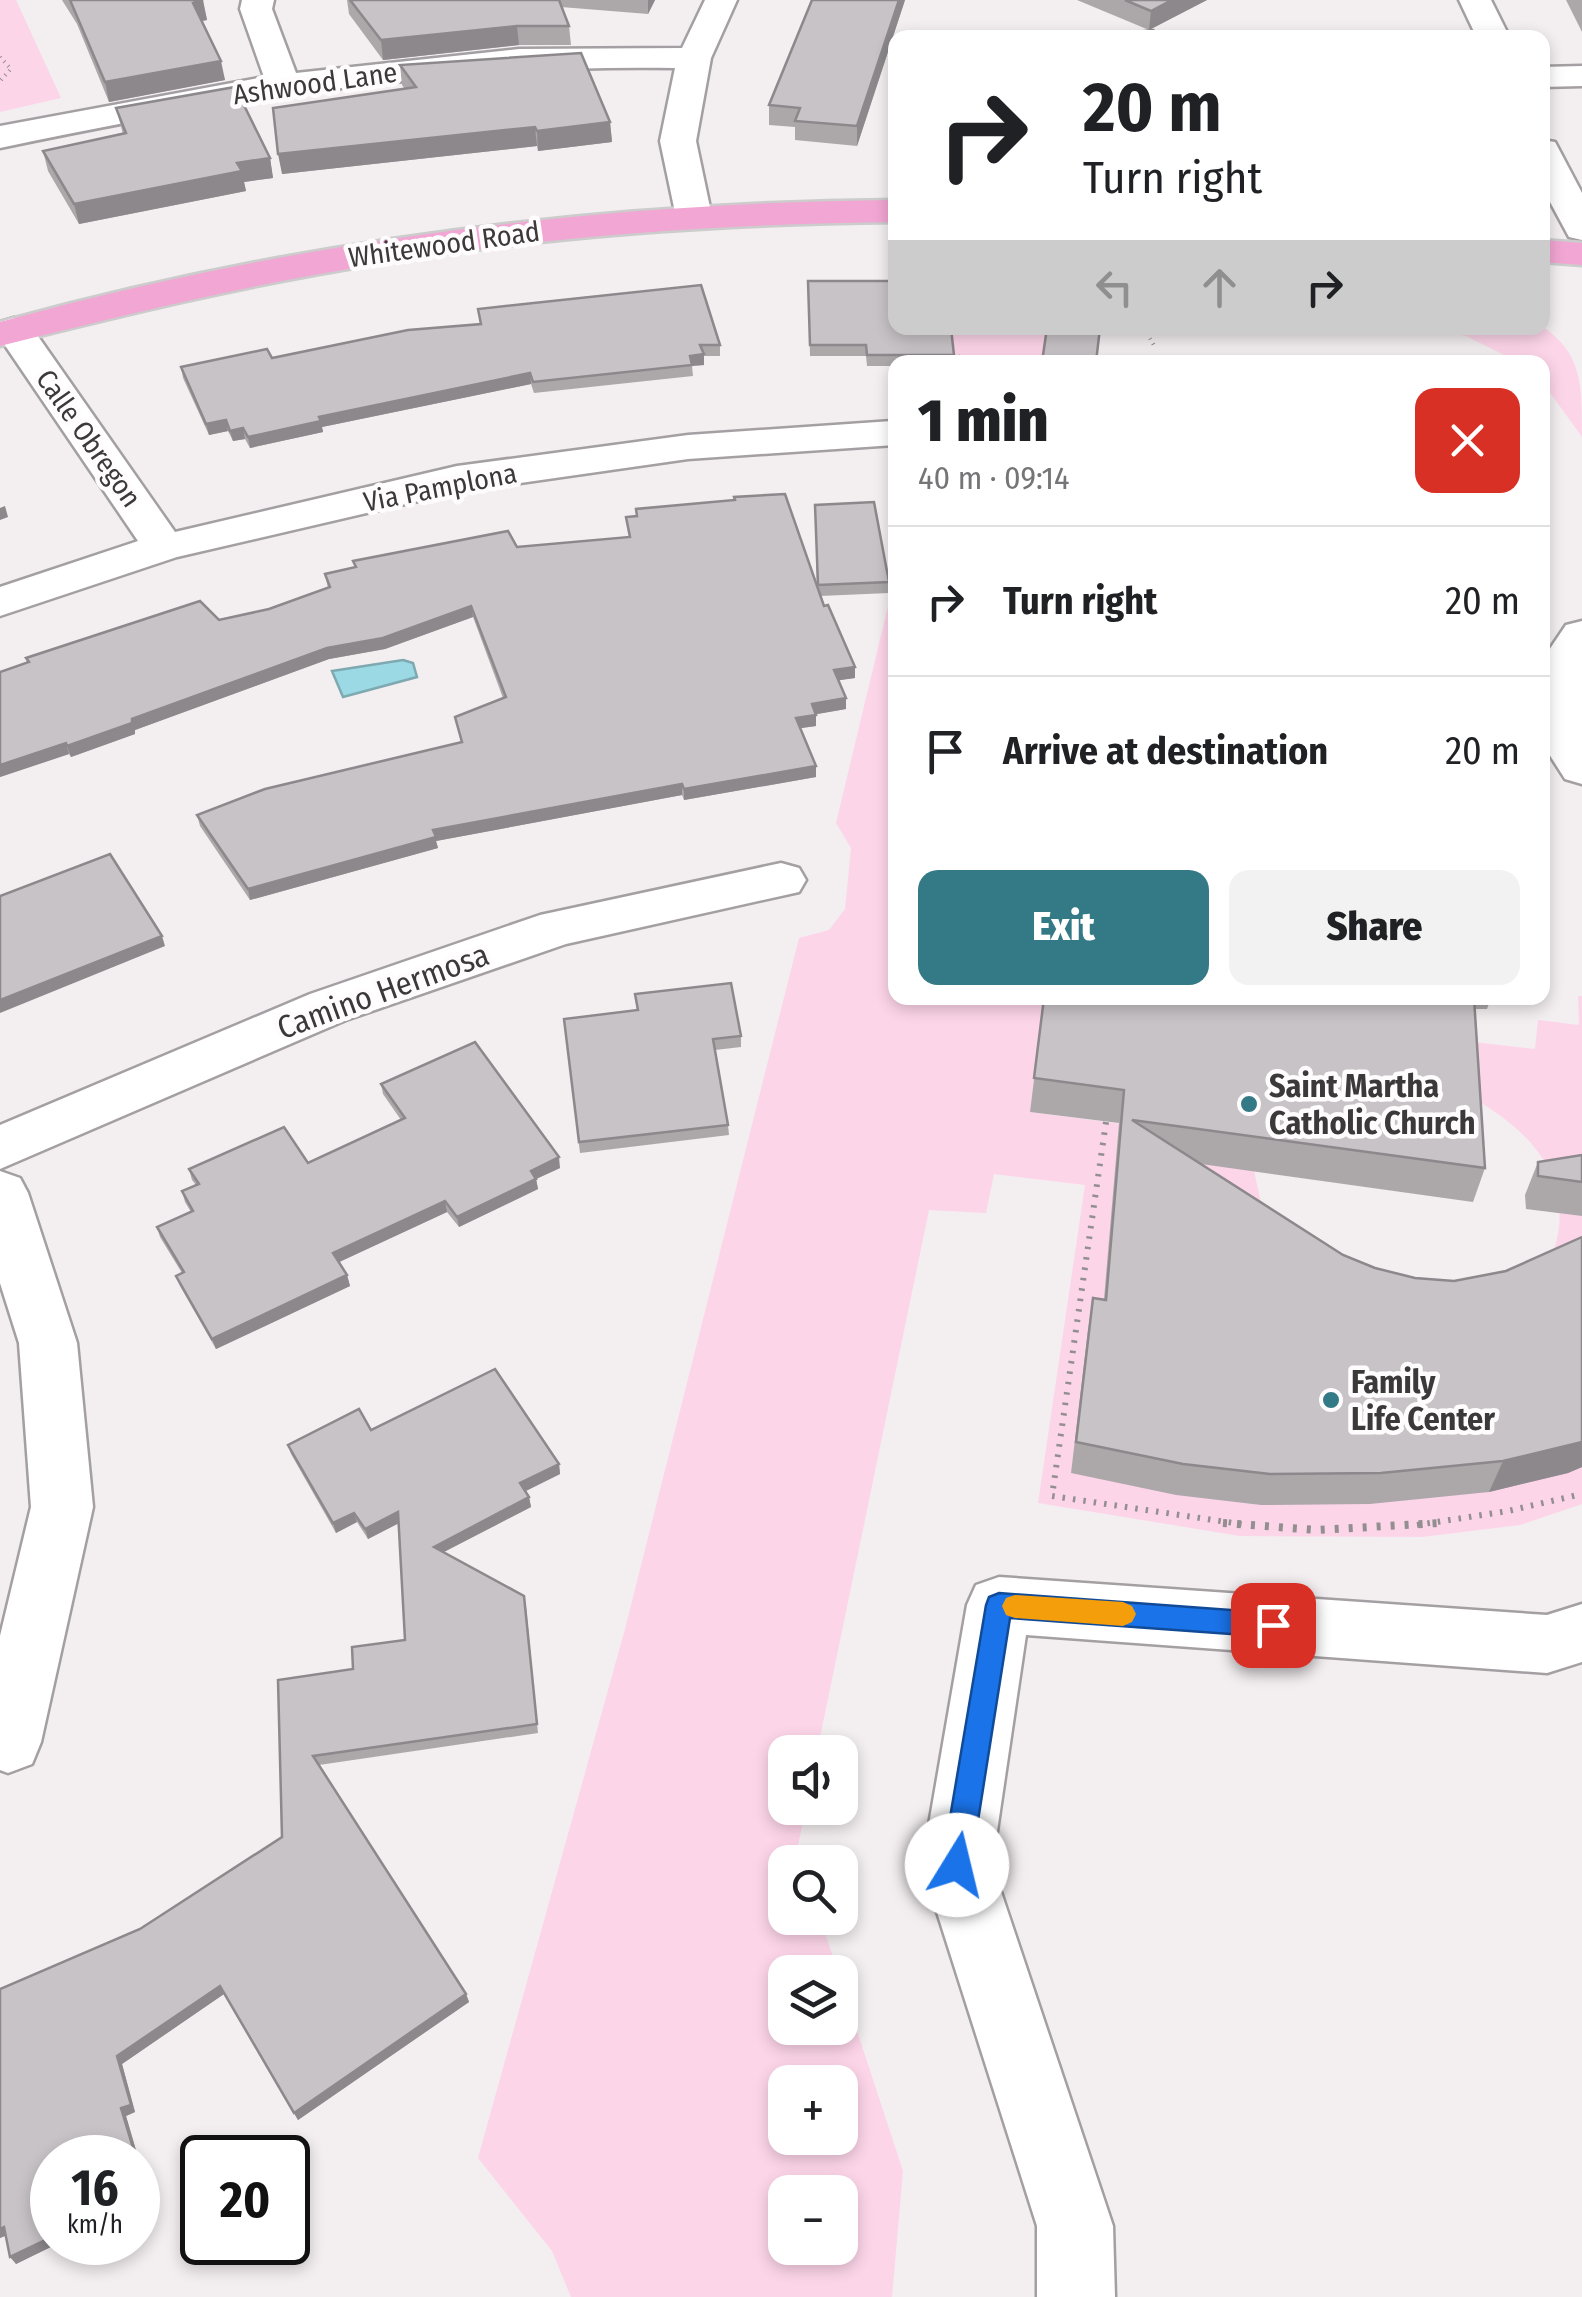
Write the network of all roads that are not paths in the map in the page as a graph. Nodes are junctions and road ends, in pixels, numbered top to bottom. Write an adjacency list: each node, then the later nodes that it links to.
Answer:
1 (258, 0): 8 (street)
2 (721, 0): 5 (street)
3 (1475, 0): 4 (street)
4 (1490, 30)
5 (694, 58): 8 (street, Ashwood Lane); 12 (street)
6 (1582, 76): 7 (street)
7 (1550, 77)
8 (284, 86): 9 (street, Ashwood Lane)
9 (0, 137)
10 (1550, 166): 13 (street)
11 (888, 211): 12 (main road, Whitewood Road)
12 (694, 216): 16 (main road, Whitewood Road)
13 (1582, 229)
14 (1550, 252): 15 (main road)
15 (1582, 254)
16 (7, 332): 18 (street, Calle Obregon)
17 (888, 433): 18 (street, Via Pamplona)
18 (164, 547): 19 (street, Via Pamplona)
19 (0, 602)
20 (1582, 634): 21 (street)
21 (1582, 768)
22 (782, 880): 23 (street, Camino Hermosa)
23 (0, 1148)
24 (0, 1193): 26 (street)
25 (1582, 1633): 27 (street)
26 (8, 1742)
27 (1076, 2297)

